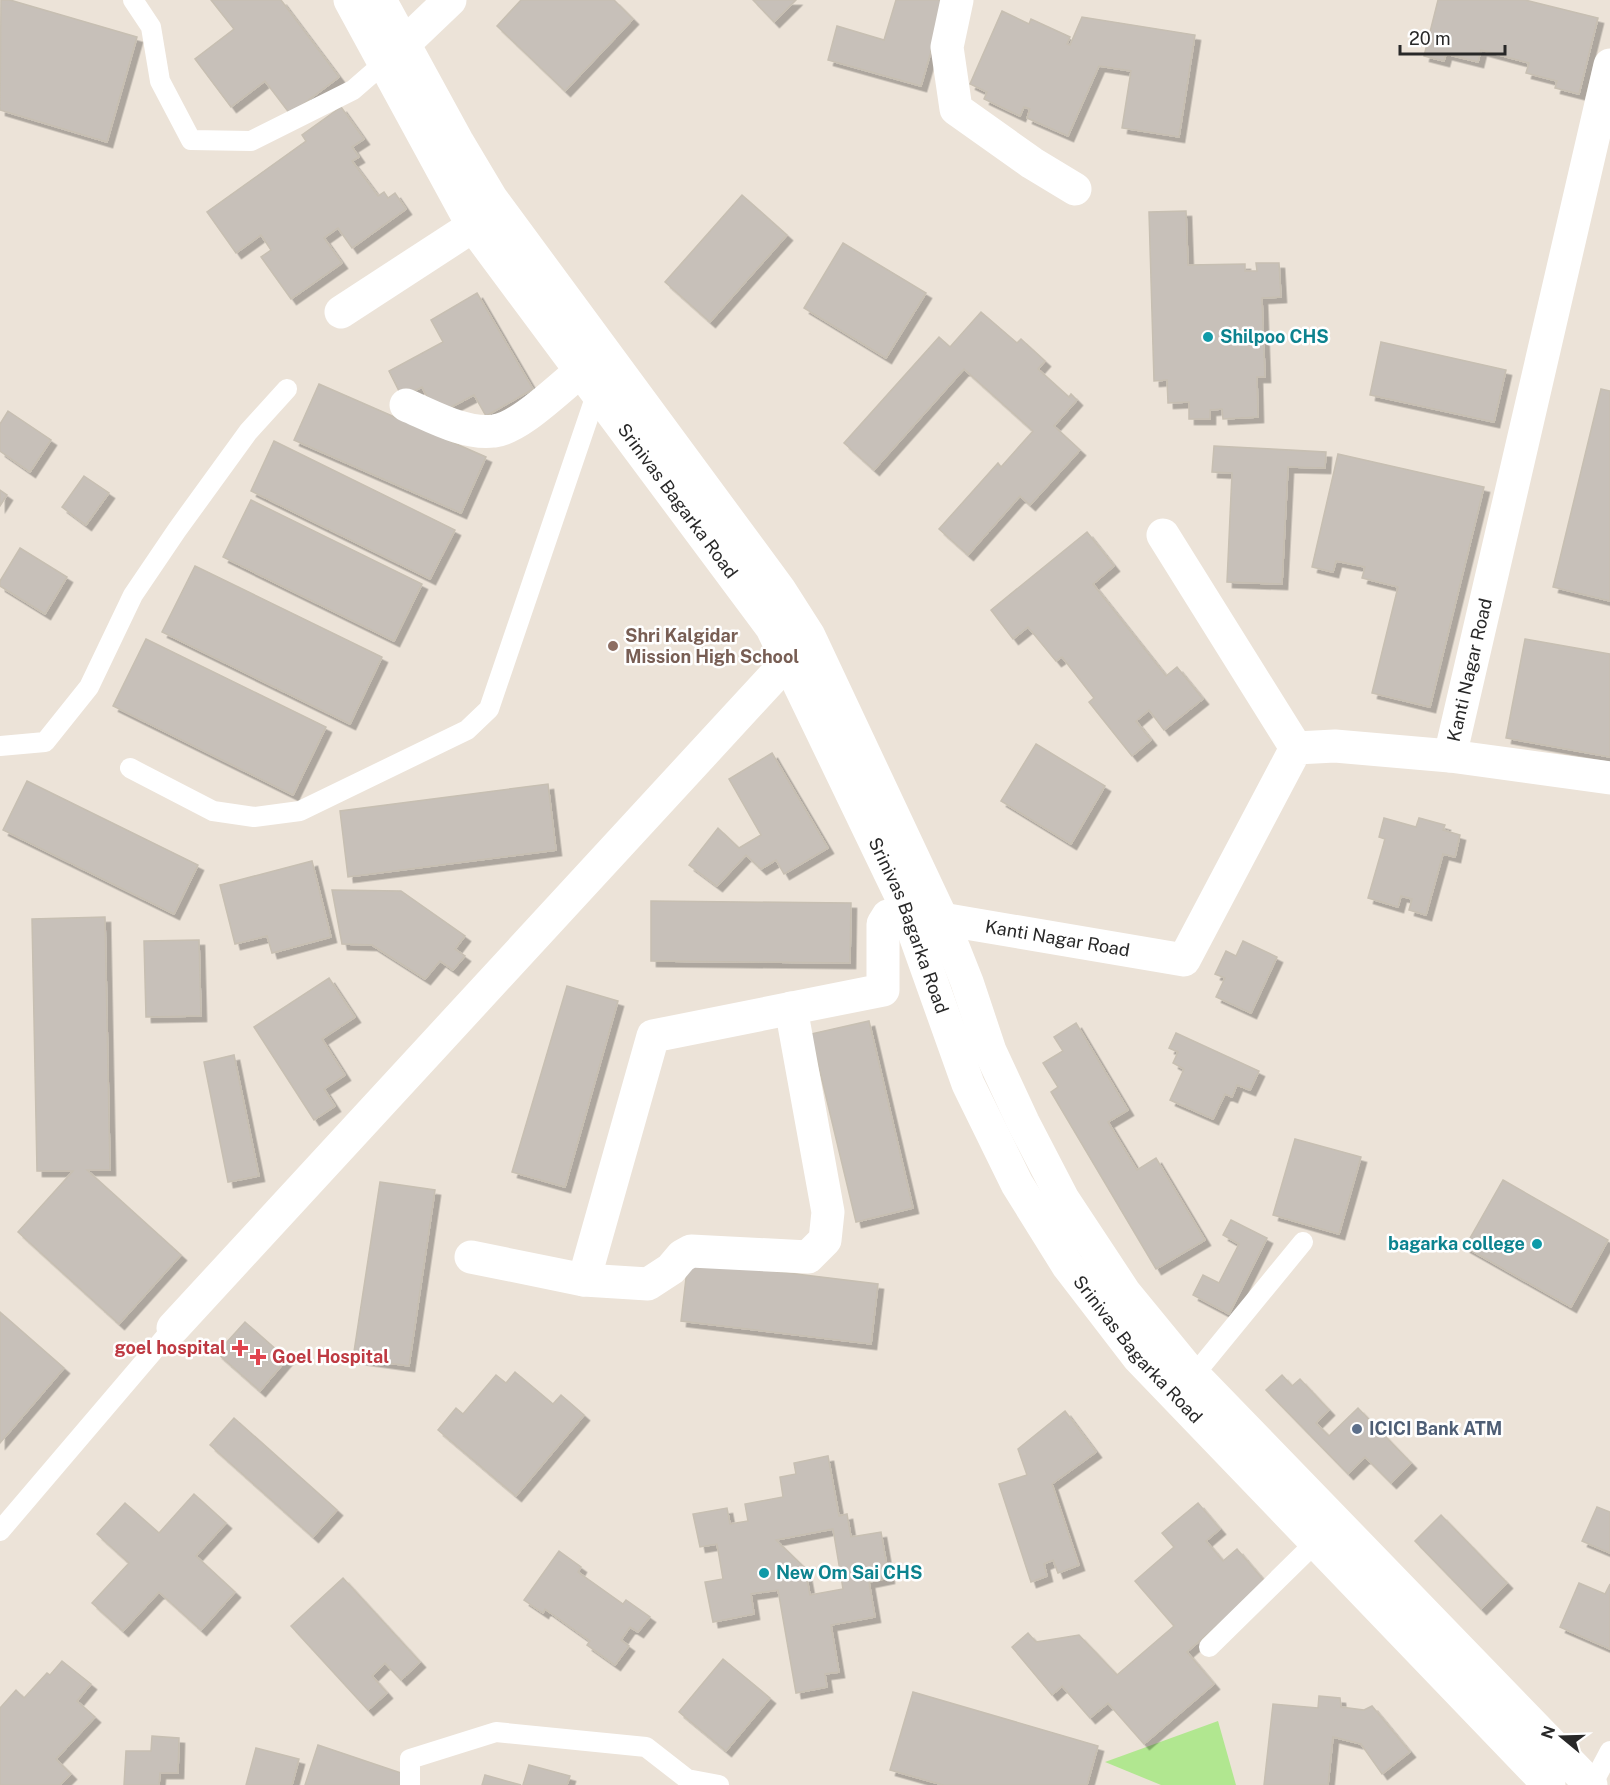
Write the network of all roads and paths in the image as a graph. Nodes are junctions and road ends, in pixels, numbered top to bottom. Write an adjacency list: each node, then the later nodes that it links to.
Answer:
1 (134, 0): 6 (lane)
2 (350, 0): 6 (street, Srinivas Bagarka Road)
3 (380, 0): 6 (street, Srinivas Bagarka Road)
4 (450, 0): 6 (street)
5 (957, 0): 9 (street)
6 (395, 54): 10 (street, Srinivas Bagarka Road); 23 (street, Srinivas Bagarka Road)
7 (1610, 65): 8 (street, Kanti Nagar Road)
8 (1597, 178): 19 (street, Kanti Nagar Road)
9 (1075, 189)
10 (473, 225): 11 (street); 12 (street, Srinivas Bagarka Road)
11 (340, 312)
12 (589, 381): 14 (street); 16 (street, Srinivas Bagarka Road); 20 (lane)
13 (287, 389): 17 (lane)
14 (406, 405)
15 (1163, 535): 18 (street)
16 (788, 661): 22 (street, Srinivas Bagarka Road); 28 (street)
17 (0, 746)
18 (1296, 748): 19 (street, Kanti Nagar Road); 23 (street, Kanti Nagar Road)
19 (1450, 756): 21 (street)
20 (130, 768)
21 (1610, 778)
22 (907, 911): 24 (street); 29 (street, Srinivas Bagarka Road)
23 (942, 919): 29 (street, Srinivas Bagarka Road)
24 (791, 1008): 27 (street); 27 (street)
25 (1303, 1242): 30 (lane)
26 (471, 1257): 27 (street)
27 (584, 1280)
28 (173, 1328): 31 (lane)
29 (1149, 1348): 30 (street); 32 (street, Srinivas Bagarka Road)
30 (1194, 1375): 38 (street)
31 (0, 1531)
32 (1317, 1541): 33 (lane); 37 (street, Srinivas Bagarka Road)
33 (1209, 1647)
34 (1610, 1751): 38 (lane)
35 (410, 1785): 36 (lane)
36 (719, 1785)
37 (1549, 1785)
38 (1591, 1785)

